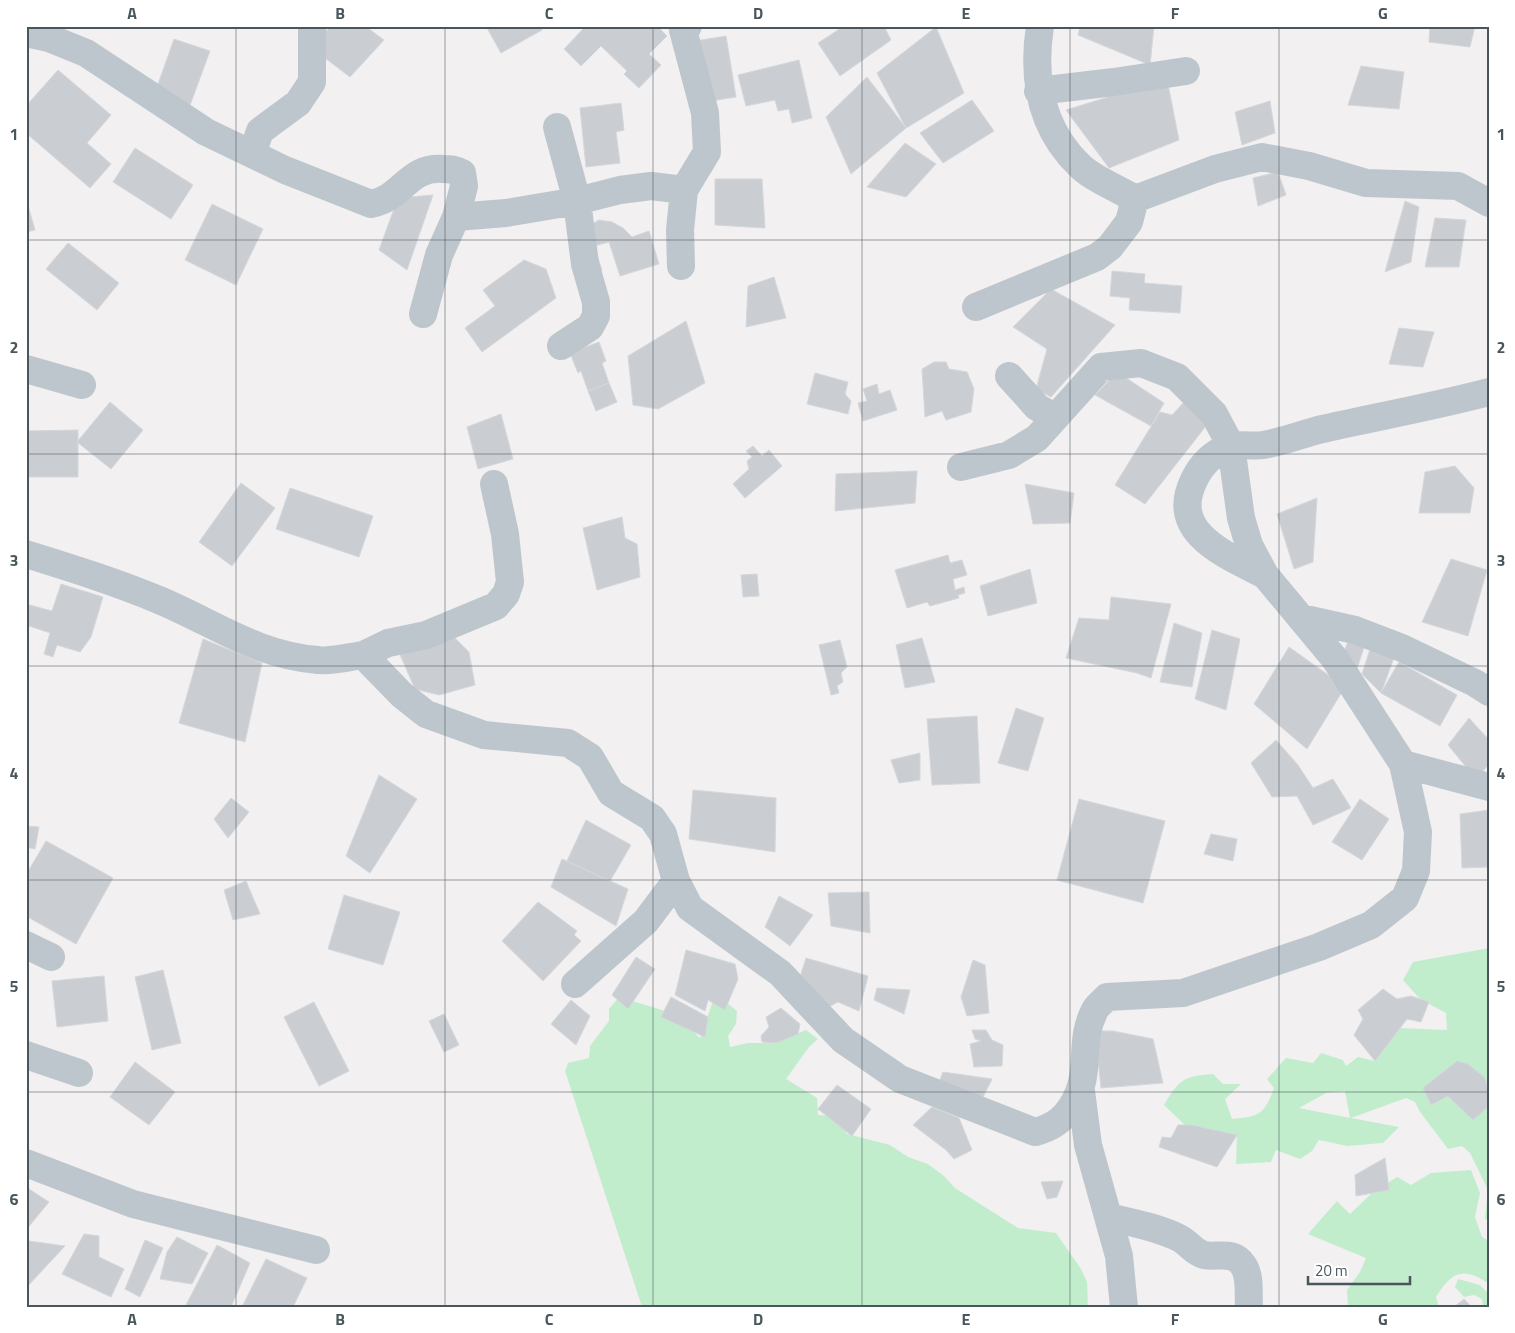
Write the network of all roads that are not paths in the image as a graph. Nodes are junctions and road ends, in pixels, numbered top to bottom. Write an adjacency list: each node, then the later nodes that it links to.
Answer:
1 (312, 26): 8 (street)
2 (688, 26): 9 (street)
3 (1040, 26): 6 (street)
4 (26, 33): 8 (street)
5 (1186, 71): 6 (street)
6 (1038, 91): 10 (street)
7 (557, 127): 11 (street)
8 (252, 154): 13 (street)
9 (684, 190): 11 (street); 14 (street)
10 (1135, 199): 12 (street); 15 (street)
11 (577, 201): 13 (street); 17 (street)
12 (1489, 203)
13 (456, 217): 16 (street)
14 (681, 266)
15 (976, 307)
16 (423, 314)
17 (561, 346)
18 (26, 369): 20 (street)
19 (1009, 376): 22 (street)
20 (82, 385)
21 (1489, 392): 23 (street)
22 (1054, 417): 23 (street); 24 (street)
23 (1231, 446): 27 (street); 27 (street)
24 (961, 467)
25 (494, 484): 29 (street)
26 (26, 554): 29 (street)
27 (1265, 575): 28 (street)
28 (1301, 618): 30 (street); 31 (street)
29 (364, 655): 33 (street)
30 (1489, 692)
31 (1403, 764): 32 (street); 39 (street)
32 (1489, 787)
33 (676, 881): 36 (street); 39 (street)
34 (26, 945): 35 (street)
35 (51, 957)
36 (575, 984)
37 (26, 1055): 38 (street)
38 (79, 1073)
39 (1081, 1091): 41 (street)
40 (26, 1163): 42 (street)
41 (1109, 1217): 43 (street); 44 (street)
42 (316, 1250)
43 (1124, 1307)
44 (1249, 1307)

